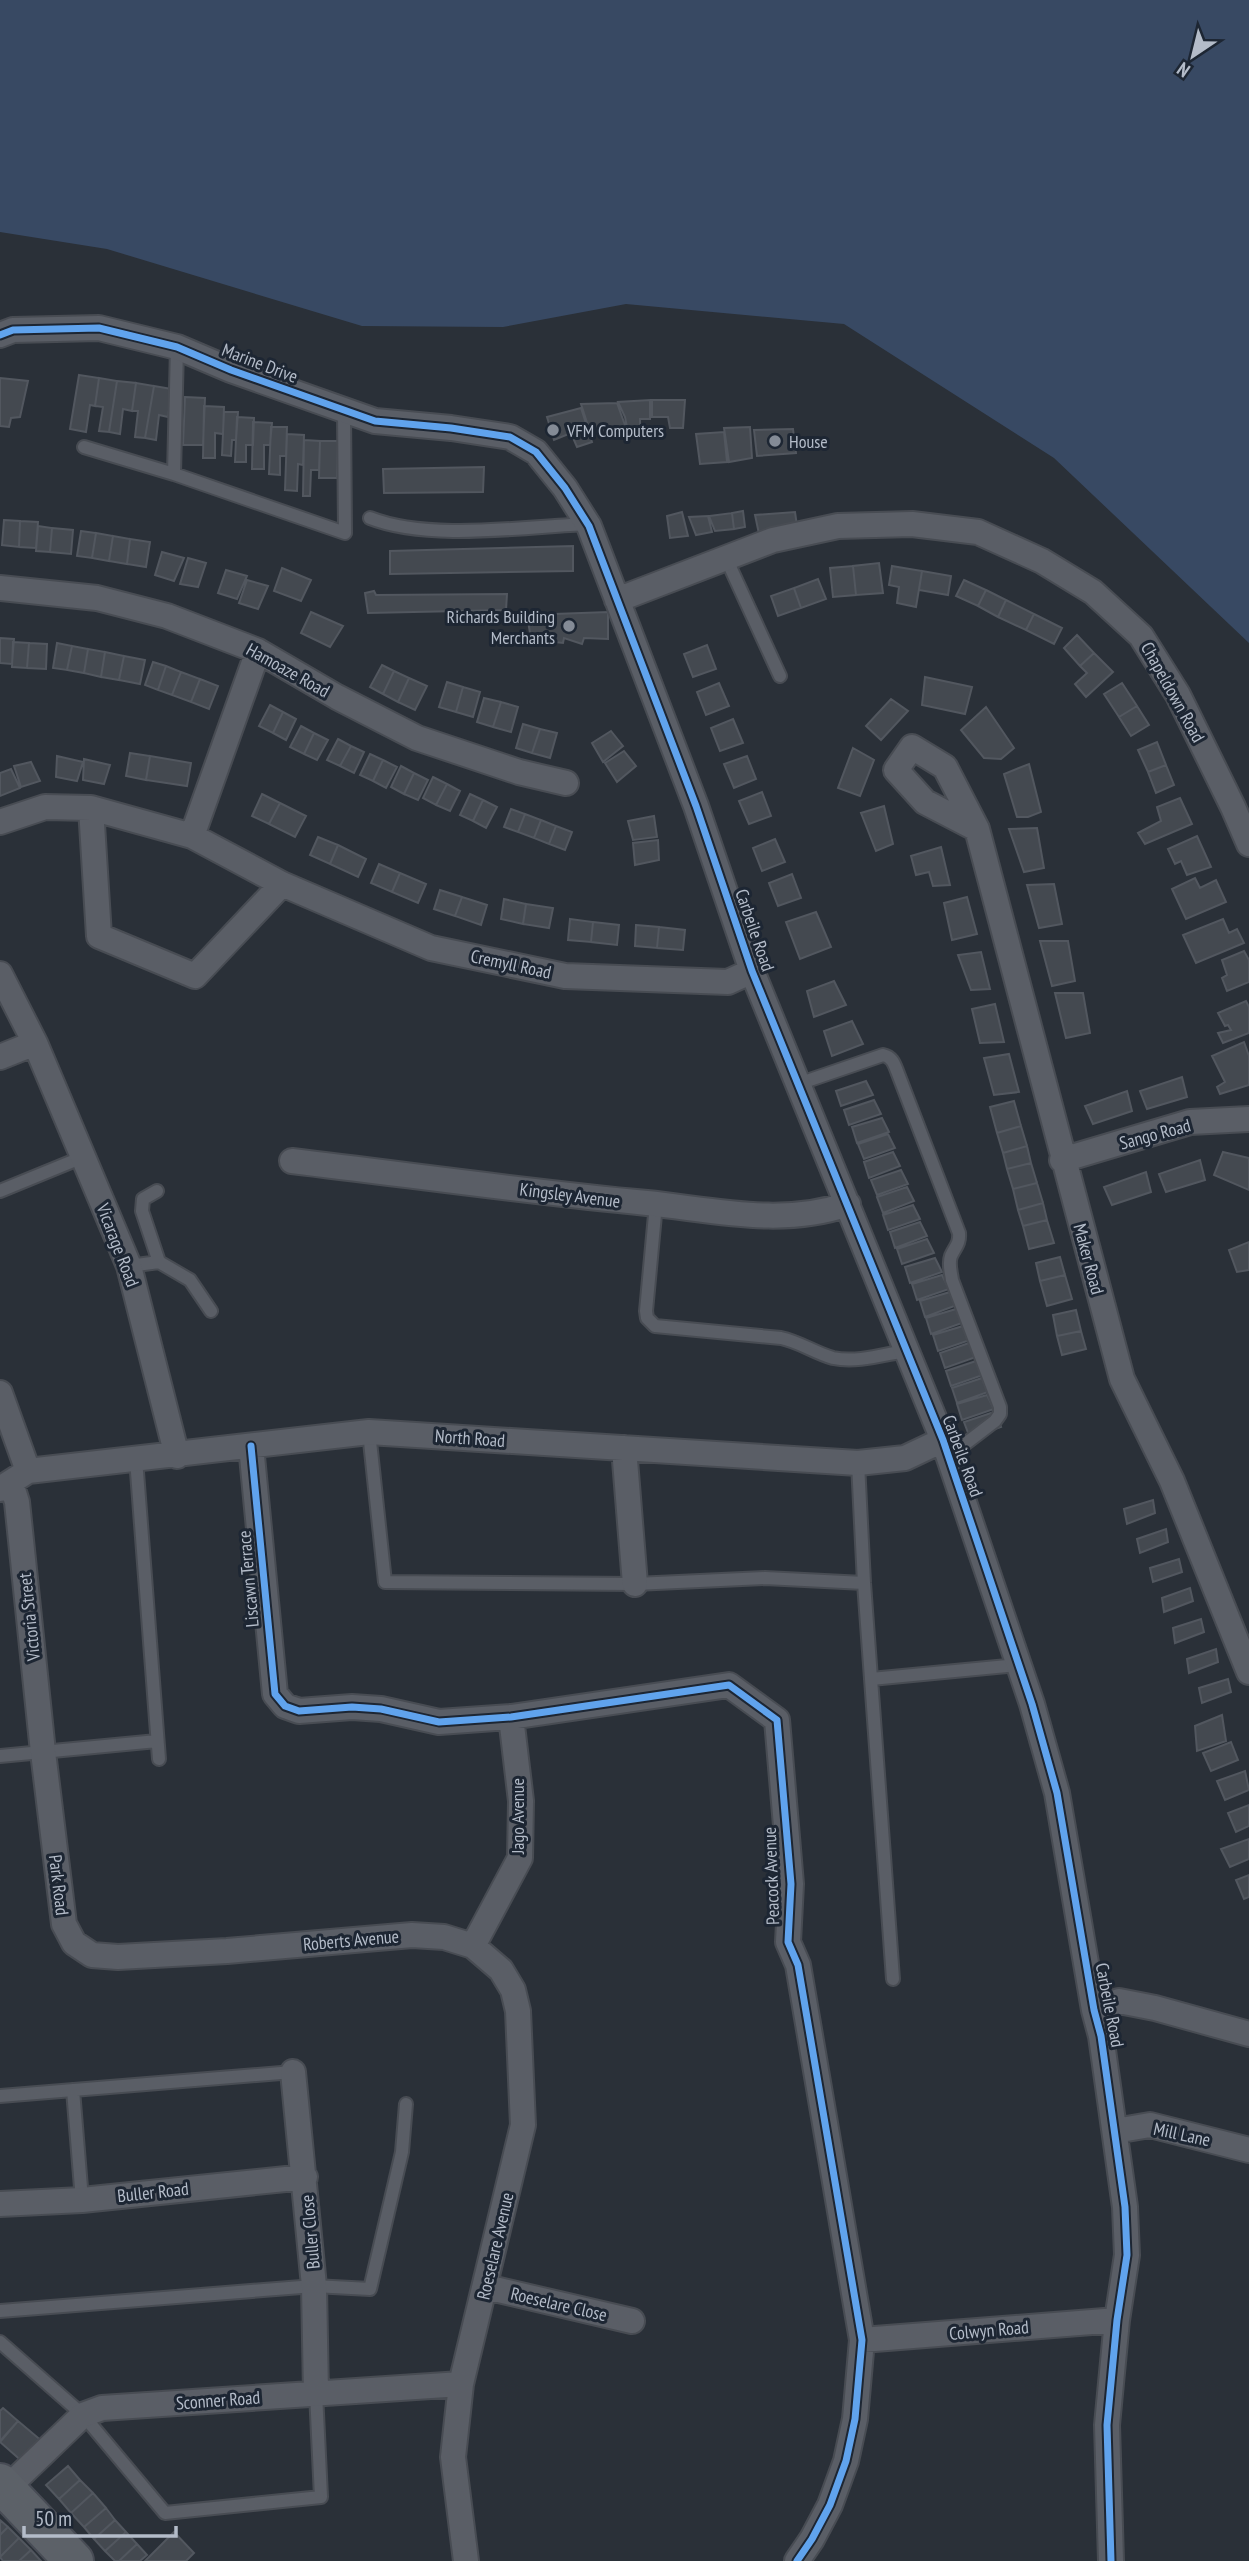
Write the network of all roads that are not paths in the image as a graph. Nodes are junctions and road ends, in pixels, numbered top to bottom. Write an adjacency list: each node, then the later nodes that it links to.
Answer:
1 (0, 335): 2 (street, Marine Drive)
2 (177, 347): 3 (street, Marine Drive); 6 (lane)
3 (344, 411): 4 (street, Marine Drive); 6 (lane)
4 (510, 438): 8 (street, Carbeile Road)
5 (84, 447): 6 (lane)
6 (174, 474)
7 (370, 518): 8 (lane)
8 (587, 524): 11 (street, Carbeile Road)
9 (726, 558): 11 (street, Chapeldown Road); 13 (lane); 19 (street, Chapeldown Road)
10 (0, 588): 12 (street, Hamoaze Road)
11 (617, 600): 21 (street, Carbeile Road)
12 (258, 651): 14 (street, Hamoaze Road); 18 (street)
13 (780, 676)
14 (566, 783)
15 (91, 808): 16 (street, Cremyll Road); 18 (street, Cremyll Road); 20 (street)
16 (0, 822)
17 (977, 829): 28 (street, Maker Road)
18 (192, 836): 20 (street, Cremyll Road)
19 (1249, 844)
20 (282, 884): 21 (street, Cremyll Road)
21 (752, 971): 25 (street, Carbeile Road)
22 (0, 974): 23 (street, Vicarage Road)
23 (35, 1043): 24 (street); 27 (street, Vicarage Road)
24 (0, 1057)
25 (798, 1084): 33 (street, Carbeile Road); 42 (lane)
26 (1249, 1119): 28 (street, Sango Road)
27 (83, 1157): 30 (lane); 35 (street, Vicarage Road)
28 (1062, 1160): 50 (street, Maker Road)
29 (292, 1161): 32 (street, Kingsley Avenue)
30 (0, 1191)
31 (157, 1191): 34 (lane)
32 (656, 1204): 33 (street, Kingsley Avenue); 37 (lane)
33 (848, 1204): 37 (street, Carbeile Road)
34 (159, 1262): 35 (lane); 36 (lane)
35 (129, 1266): 43 (street, Vicarage Road)
36 (211, 1311)
37 (905, 1351): 42 (street, Carbeile Road)
38 (0, 1393): 46 (street, Victoria Street)
39 (369, 1432): 40 (street, North Road); 41 (street, North Road); 48 (lane)
40 (251, 1446): 43 (street, North Road); 52 (street, Liscawn Terrace)
41 (624, 1448): 45 (street, North Road); 48 (street)
42 (945, 1448): 45 (street, North Road); 49 (street, Carbeile Road)
43 (177, 1456): 44 (street, North Road)
44 (136, 1459): 46 (street, North Road); 54 (lane)
45 (858, 1463): 47 (lane)
46 (13, 1481): 55 (street, Victoria Street)
47 (864, 1583): 48 (lane); 51 (lane)
48 (635, 1584)
49 (1018, 1665): 51 (lane); 61 (street, Carbeile Road)
50 (1249, 1672)
51 (871, 1679): 60 (lane)
52 (285, 1706): 53 (street, Peacock Avenue)
53 (511, 1717): 58 (street, Jago Avenue); 77 (street, Peacock Avenue)
54 (158, 1741): 55 (lane); 57 (lane)
55 (43, 1752): 56 (lane); 59 (street, Park Road)
56 (0, 1756)
57 (159, 1759)
58 (473, 1946): 59 (street, Roberts Avenue); 73 (street, Roeselare Avenue)
59 (227, 1951)
60 (892, 1979)
61 (1094, 2010): 62 (street); 67 (street, Carbeile Road)
62 (1249, 2034)
63 (293, 2072): 64 (lane); 69 (street, Buller Close)
64 (73, 2090): 65 (lane); 70 (lane)
65 (0, 2096)
66 (406, 2104): 72 (lane)
67 (1115, 2131): 68 (street, Mill Lane); 75 (street, Carbeile Road)
68 (1249, 2150)
69 (305, 2177): 70 (street, Buller Road); 72 (street, Buller Close)
70 (82, 2200): 71 (street, Buller Road)
71 (0, 2204)
72 (314, 2286): 74 (lane); 80 (street, Buller Close)
73 (486, 2287): 76 (street, Roeselare Close); 79 (street, Roeselare Avenue)
74 (0, 2311)
75 (1117, 2320): 77 (street, Colwyn Road); 86 (street, Carbeile Road)
76 (632, 2321)
77 (862, 2340): 85 (street, Peacock Avenue)
78 (0, 2342): 81 (lane)
79 (461, 2385): 80 (street, Sconner Road); 84 (street, Roeselare Avenue)
80 (316, 2393): 81 (street, Sconner Road); 81 (lane)
81 (83, 2415): 82 (street)
82 (3, 2486): 83 (main road)
83 (74, 2561)
84 (466, 2561)
85 (797, 2561)
86 (1111, 2561)

